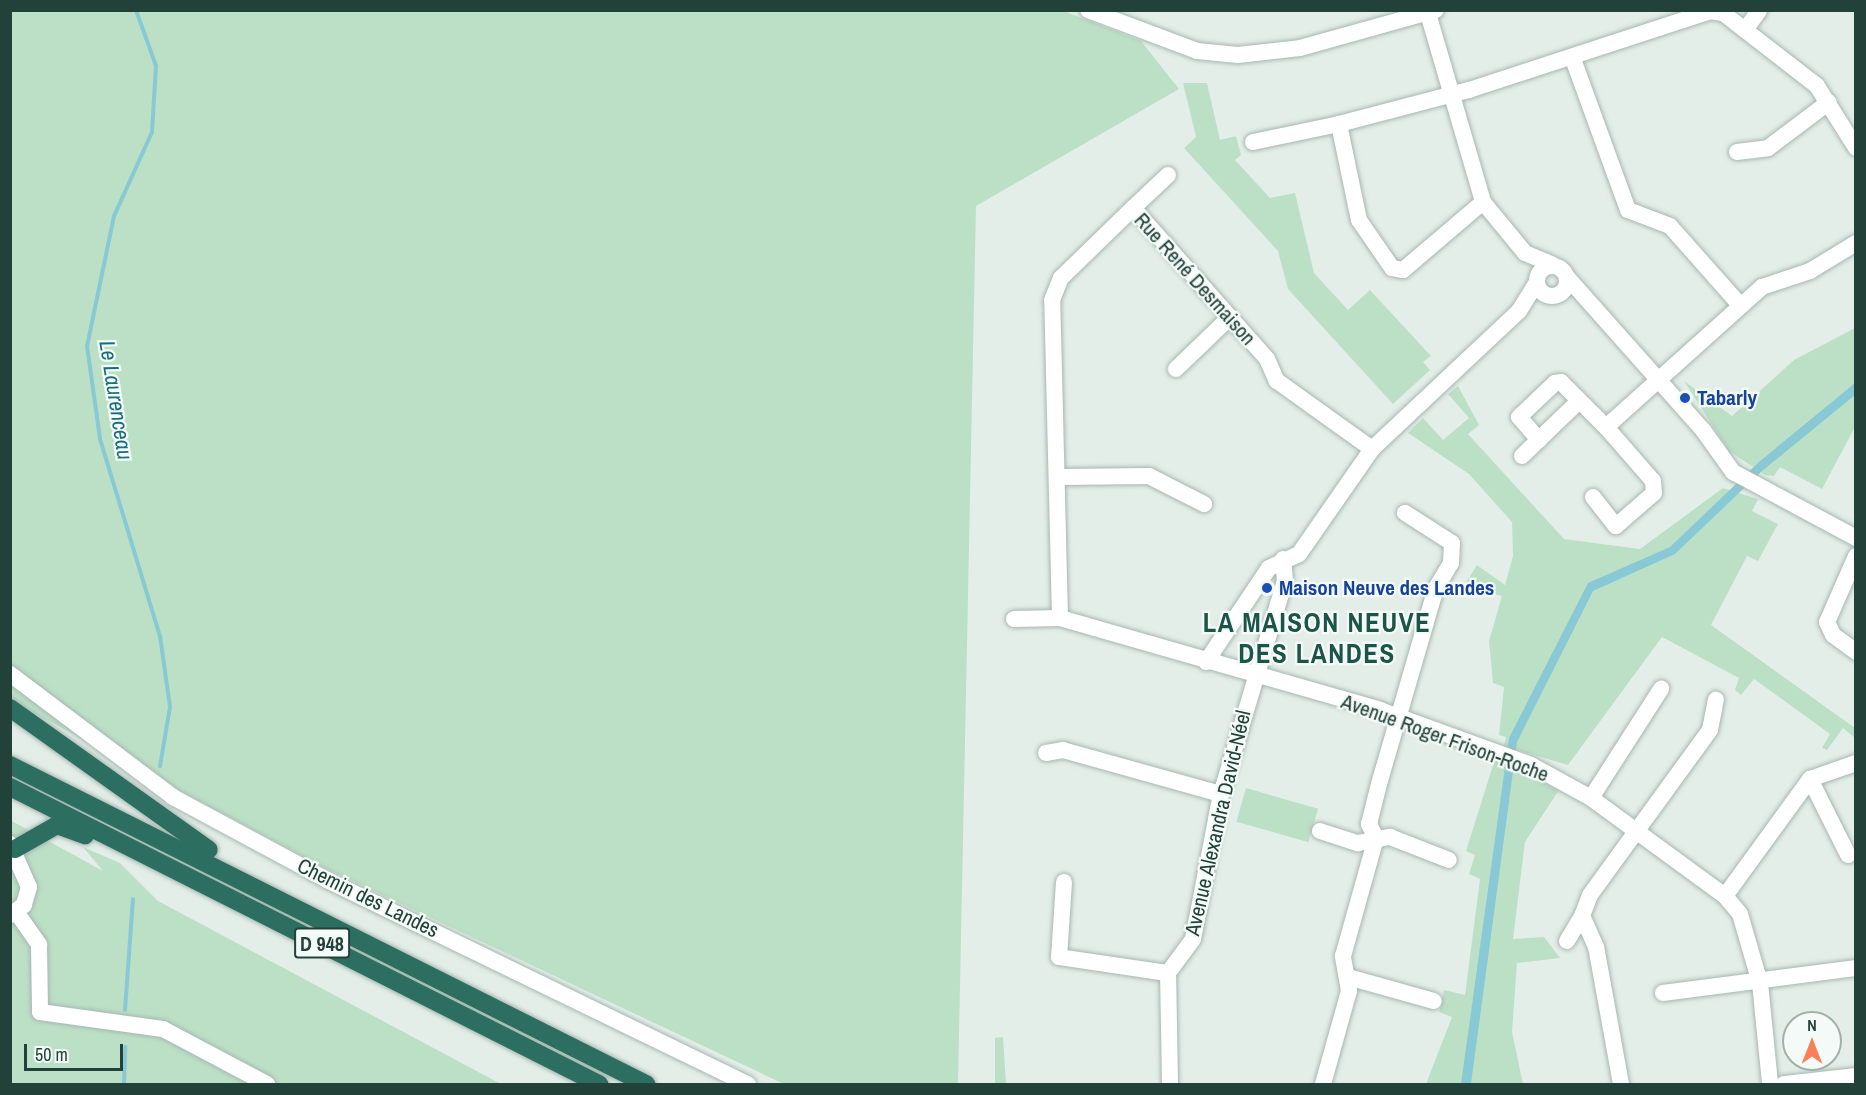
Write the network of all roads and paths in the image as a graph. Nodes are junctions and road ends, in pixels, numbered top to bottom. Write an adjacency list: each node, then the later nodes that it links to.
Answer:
1 (1088, 10): 2 (street)
2 (1430, 11): 6 (street)
3 (1759, 11): 4 (street)
4 (1745, 30): 5 (street); 7 (street)
5 (1573, 58): 6 (street); 22 (street)
6 (1451, 96): 8 (street); 13 (street)
7 (1829, 102): 10 (street); 11 (street)
8 (1339, 124): 9 (street); 13 (street)
9 (1253, 142)
10 (1856, 148)
11 (1737, 152)
12 (1168, 175): 14 (street)
13 (1483, 202): 16 (street)
14 (1133, 208): 24 (street, Rue René Desmaison); 32 (street, Rue René Desmaison)
15 (1856, 243): 22 (street)
16 (1525, 253): 17 (street); 19 (street)
17 (1553, 265): 18 (street); 19 (street)
18 (1567, 277): 20 (street); 21 (street)
19 (1536, 281): 20 (street); 23 (street)
20 (1553, 296): 21 (street); 23 (street)
21 (1586, 302): 26 (street)
22 (1740, 305): 26 (street)
23 (1519, 310): 30 (street)
24 (1230, 317): 25 (street); 30 (street, Rue René Desmaison)
25 (1176, 369)
26 (1657, 382): 28 (street); 36 (street)
27 (1579, 401): 28 (street); 29 (street); 29 (street)
28 (1606, 426): 33 (street)
29 (1539, 440): 31 (street)
30 (1372, 449): 38 (street)
31 (1522, 456)
32 (1060, 477): 34 (street); 39 (street, Rue René Desmaison)
33 (1593, 497)
34 (1204, 504)
35 (1405, 513): 48 (street)
36 (1856, 537)
37 (1856, 556): 41 (street)
38 (1283, 560): 42 (street); 44 (street, Avenue Alexandra David-Néel)
39 (1060, 618): 40 (street, Avenue Roger Frison-Roche); 42 (street, Avenue Roger Frison-Roche)
40 (1014, 619)
41 (1856, 652)
42 (1206, 662): 44 (street, Avenue Roger Frison-Roche)
43 (10, 674): 79 (street, Chemin des Landes)
44 (1254, 674): 48 (street, Avenue Roger Frison-Roche); 54 (street, Avenue Alexandra David-Néel)
45 (1661, 689): 55 (street)
46 (1716, 700): 57 (street)
47 (10, 708): 63 (highway)
48 (1398, 719): 55 (street, Avenue Roger Frison-Roche); 58 (street)
49 (1046, 753): 54 (street)
50 (1856, 763): 52 (street)
51 (10, 765): 63 (highway, D 948)
52 (1810, 780): 60 (street); 65 (street)
53 (10, 787): 61 (highway, D 948)
54 (1221, 794): 70 (street, Avenue Alexandra David-Néel)
55 (1591, 798): 57 (street, Avenue Roger Frison-Roche)
56 (1320, 831): 58 (street)
57 (1636, 831): 65 (street, Avenue Roger Frison-Roche); 67 (street)
58 (1376, 838): 62 (street); 71 (street)
59 (13, 847): 61 (highway); 66 (street)
60 (1848, 855)
61 (152, 857): 77 (highway, D 948)
62 (1449, 860)
63 (221, 869): 78 (highway, D 948)
64 (1064, 882): 70 (street)
65 (1725, 896): 72 (street, Avenue Roger Frison-Roche)
66 (14, 914): 76 (street)
67 (1582, 916): 68 (street); 82 (street)
68 (1567, 941)
69 (1856, 968): 72 (street)
70 (1168, 973): 80 (street)
71 (1348, 977): 74 (street); 81 (street)
72 (1760, 983): 73 (street); 83 (street, Avenue Roger Frison-Roche)
73 (1663, 993)
74 (1434, 1001)
75 (1856, 1076): 84 (street)
76 (267, 1084)
77 (599, 1084)
78 (646, 1084)
79 (748, 1084)
80 (1170, 1084)
81 (1323, 1084)
82 (1621, 1084)
83 (1770, 1084)
84 (1784, 1084)

